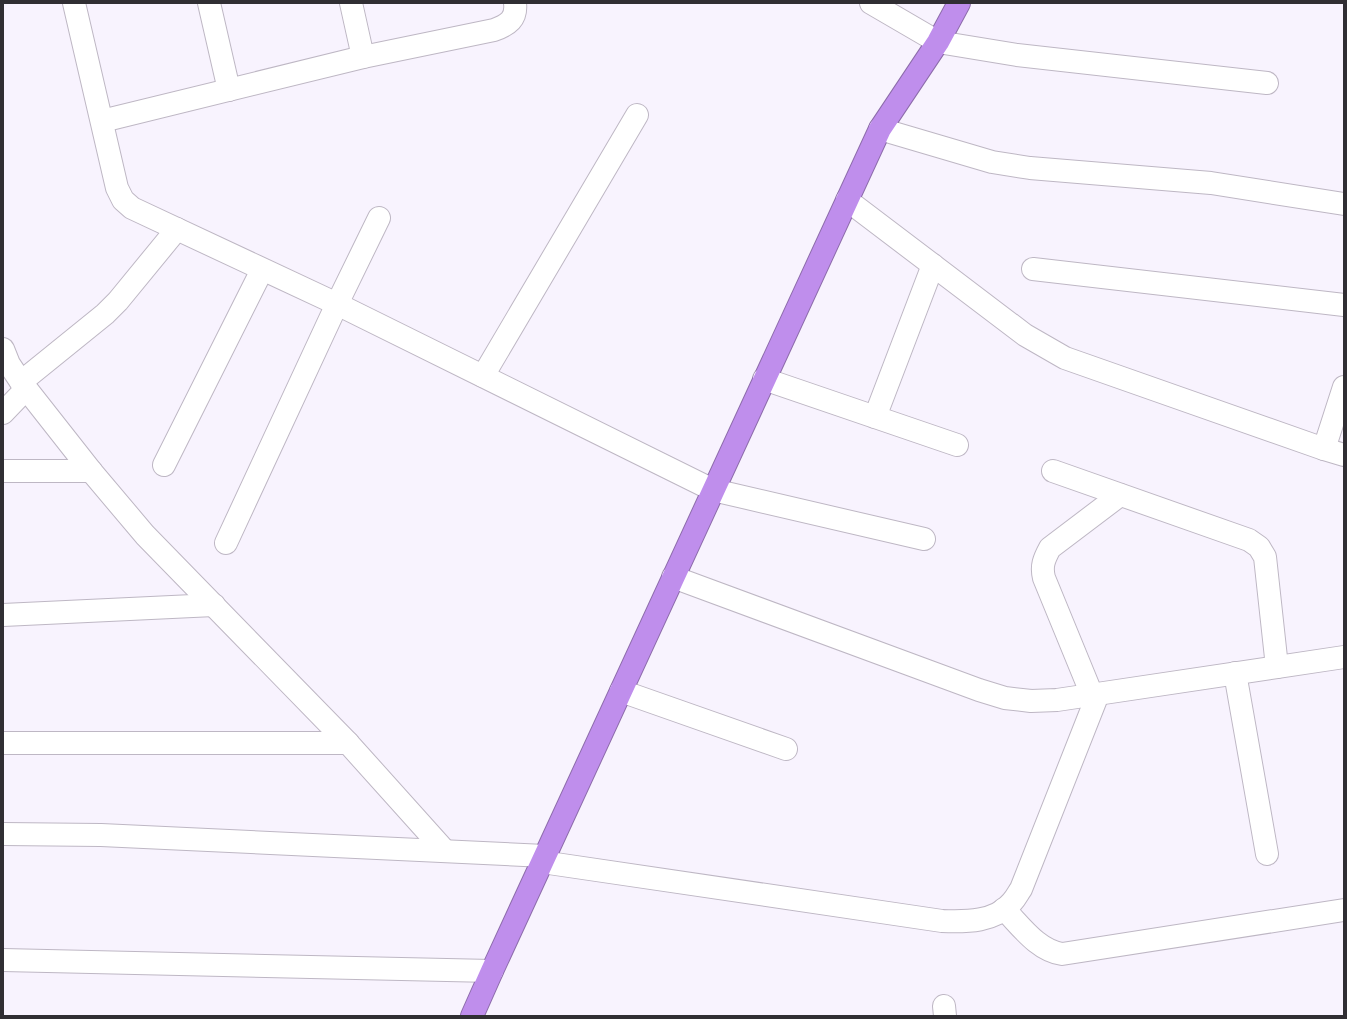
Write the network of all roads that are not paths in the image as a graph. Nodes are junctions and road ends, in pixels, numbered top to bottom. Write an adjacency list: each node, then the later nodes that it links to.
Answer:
1 (74, 3): 12 (street)
2 (209, 3): 10 (street)
3 (351, 3): 8 (street)
4 (515, 3): 8 (street)
5 (871, 3): 7 (street)
6 (959, 3): 7 (highway)
7 (938, 42): 9 (street); 13 (highway)
8 (363, 57): 10 (street)
9 (1267, 83)
10 (229, 90): 12 (street)
11 (637, 115): 24 (street)
12 (102, 121): 17 (street)
13 (880, 129): 14 (highway); 15 (street)
14 (847, 200): 18 (street); 25 (highway)
15 (1344, 204)
16 (379, 218): 21 (street)
17 (177, 229): 20 (street); 26 (street)
18 (933, 265): 29 (street); 31 (street)
19 (1033, 269): 22 (street)
20 (262, 270): 21 (street); 32 (street)
21 (337, 304): 24 (street); 39 (street)
22 (1344, 305)
23 (3, 349): 26 (street)
24 (483, 376): 36 (street)
25 (764, 380): 29 (street); 36 (highway)
26 (23, 386): 28 (street); 34 (street)
27 (1344, 387): 31 (street)
28 (3, 413)
29 (875, 417): 30 (street)
30 (957, 444)
31 (1334, 452)
32 (164, 465)
33 (3, 470): 34 (street)
34 (91, 471): 41 (street)
35 (1054, 471): 37 (street)
36 (714, 490): 38 (street); 40 (highway)
37 (1120, 494): 44 (street); 47 (street)
38 (924, 539)
39 (226, 543)
40 (673, 577): 46 (highway); 47 (street)
41 (214, 605): 42 (street); 49 (street)
42 (3, 615)
43 (1344, 657): 44 (street)
44 (1277, 667): 45 (street)
45 (1235, 673): 47 (street); 53 (street)
46 (621, 691): 50 (street); 54 (highway)
47 (1095, 694): 55 (street)
48 (3, 743): 49 (street)
49 (348, 743): 52 (street)
50 (786, 749)
51 (3, 834): 52 (street)
52 (445, 851): 54 (street)
53 (1267, 854)
54 (544, 859): 55 (street); 58 (highway)
55 (1004, 909): 56 (street)
56 (1344, 910)
57 (3, 960): 58 (street)
58 (492, 971): 59 (highway)
59 (472, 1016)

